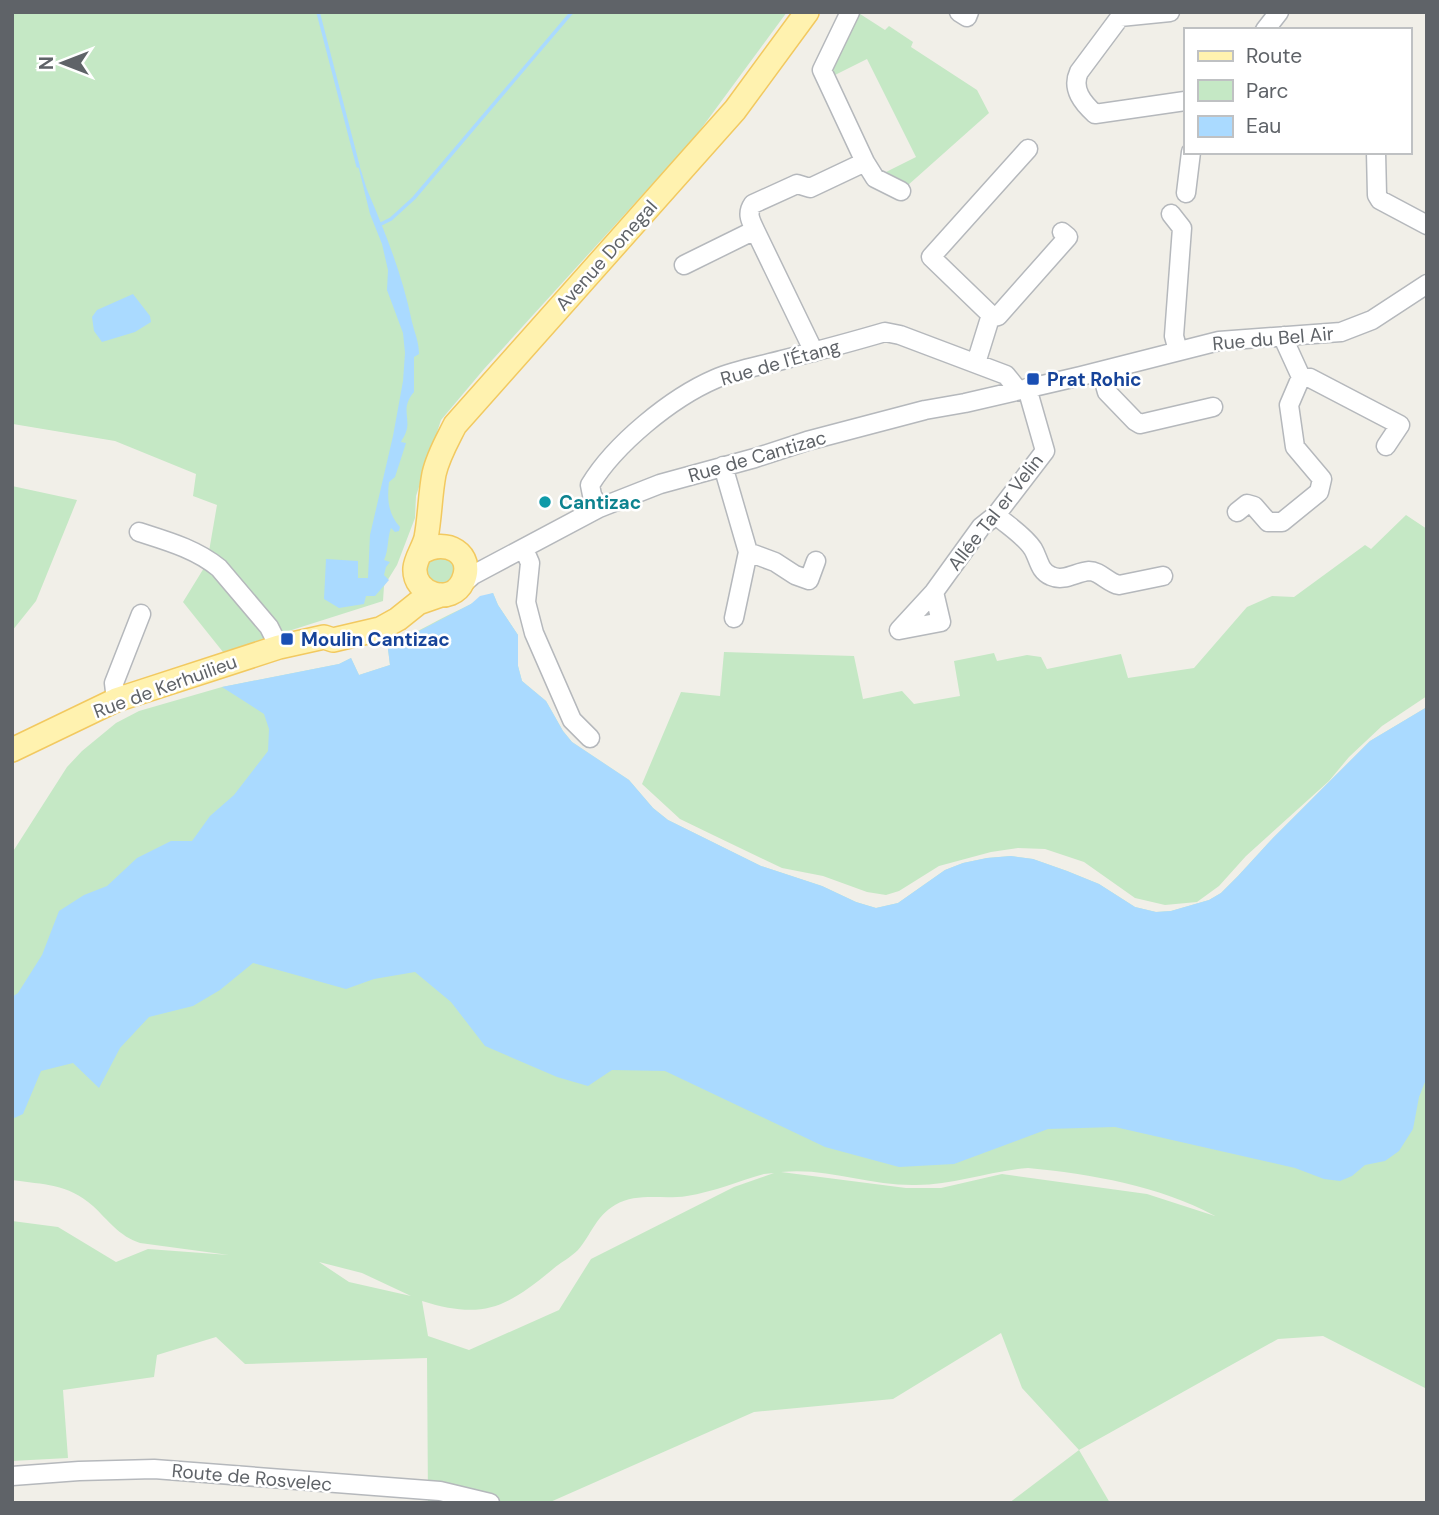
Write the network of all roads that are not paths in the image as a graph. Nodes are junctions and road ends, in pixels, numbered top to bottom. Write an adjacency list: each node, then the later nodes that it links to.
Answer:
1 (807, 12): 33 (main road, Avenue Donegal)
2 (850, 12): 12 (street)
3 (959, 12): 4 (street)
4 (970, 12)
5 (1170, 12): 8 (street)
6 (1279, 12): 7 (street)
7 (1267, 28)
8 (1184, 101)
9 (1028, 149): 21 (street)
10 (1191, 154): 14 (street)
11 (1376, 154): 16 (street)
12 (865, 162): 13 (street); 17 (street)
13 (901, 191)
14 (1186, 193)
15 (1171, 214): 23 (street)
16 (1427, 225)
17 (755, 230): 19 (street); 24 (street)
18 (1062, 232): 21 (street)
19 (684, 265)
20 (1427, 285): 22 (street, Rue du Bel Air)
21 (990, 318): 25 (street)
22 (1284, 336): 23 (street, Rue du Bel Air); 27 (street)
23 (1178, 351): 26 (street, Rue du Bel Air)
24 (814, 352): 25 (street, Rue de l'Étang); 32 (street, Rue de l'Étang)
25 (975, 363): 28 (street, Rue de l'Étang)
26 (1101, 371): 28 (street, Rue du Bel Air); 29 (street)
27 (1301, 377): 30 (street); 34 (street)
28 (1023, 389): 31 (street, Rue de Cantizac); 35 (street, Allée Tal er Velin)
29 (1213, 407)
30 (1386, 446)
31 (723, 466): 32 (street, Rue de Cantizac); 39 (street)
32 (599, 508): 37 (street, Rue de Cantizac)
33 (432, 509): 38 (main road); 40 (main road, Avenue Donegal)
34 (1237, 512)
35 (996, 515): 43 (street); 45 (street, Allée Tal er Velin)
36 (139, 531): 49 (street)
37 (524, 549): 41 (street, Rue de Cantizac); 51 (street)
38 (455, 550): 40 (main road); 41 (street); 44 (main road)
39 (748, 552): 42 (street); 47 (street)
40 (419, 561): 44 (main road); 48 (main road, Rue de Kerhuilieu)
41 (499, 561): 44 (street, Rue de Cantizac)
42 (816, 561)
43 (1163, 576)
44 (450, 592): 48 (main road, Rue de Kerhuilieu)
45 (934, 592)
46 (141, 614): 50 (street)
47 (734, 618)
48 (324, 637): 49 (main road, Rue de Kerhuilieu)
49 (279, 647): 50 (main road, Rue de Kerhuilieu)
50 (116, 700): 52 (main road, Rue de Kerhuilieu)
51 (590, 738)
52 (12, 750)
53 (12, 1476): 54 (street, Route de Rosvelec)
54 (490, 1503)

